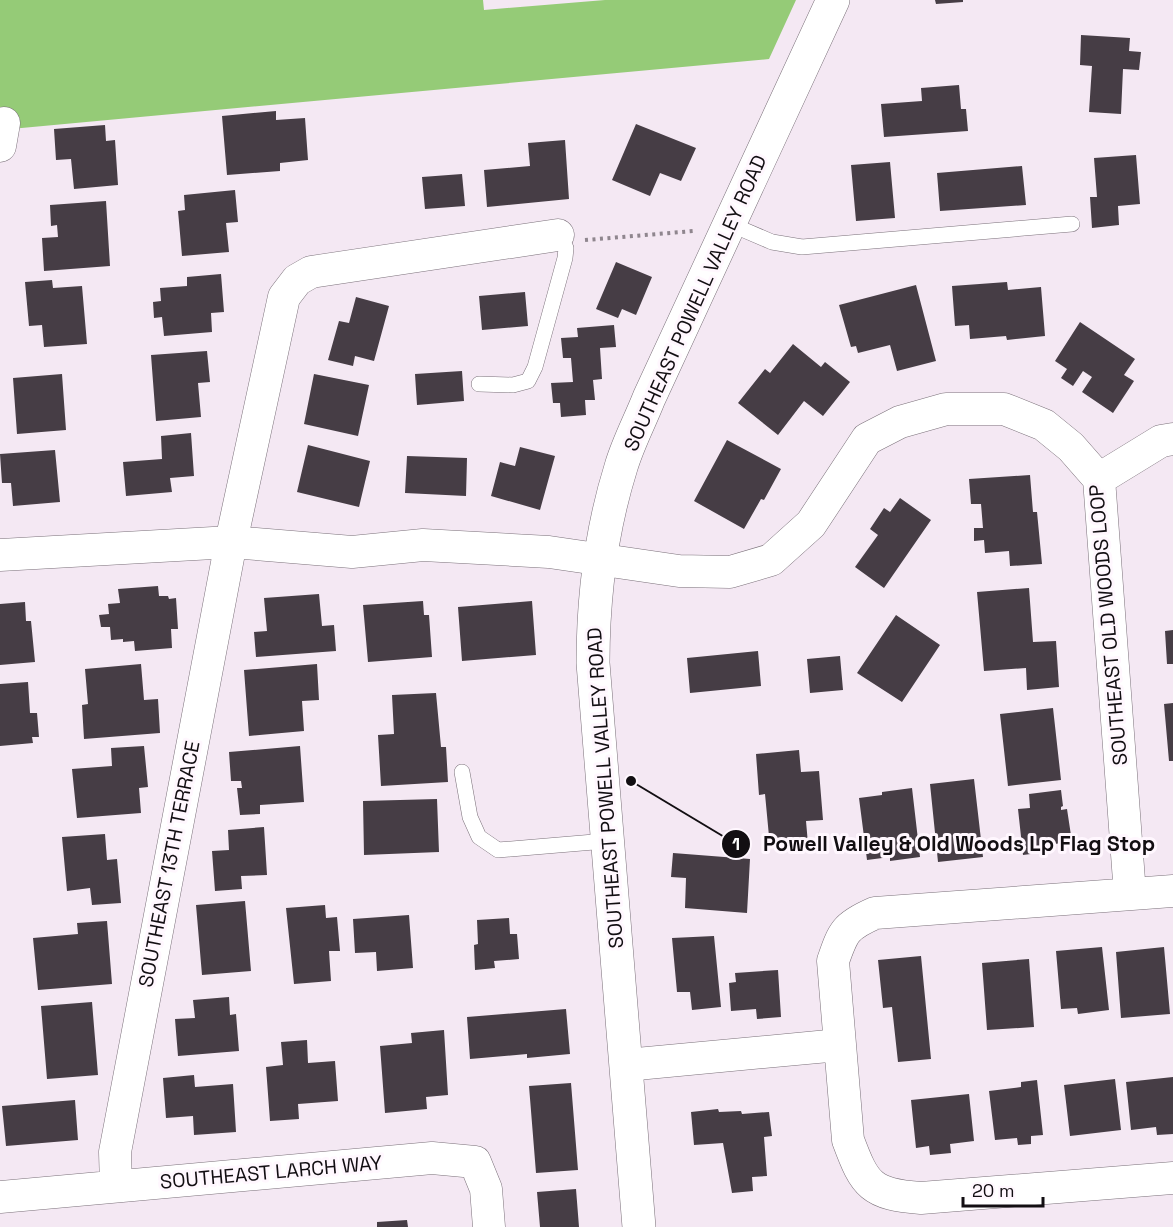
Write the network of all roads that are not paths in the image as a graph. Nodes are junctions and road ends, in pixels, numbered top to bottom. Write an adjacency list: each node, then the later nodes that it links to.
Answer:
1 (833, 0): 3 (main road, SOUTHEAST POWELL VALLEY ROAD)
2 (1072, 224): 3 (lane)
3 (729, 226): 10 (main road, SOUTHEAST POWELL VALLEY ROAD)
4 (558, 235): 5 (lane); 8 (street, SOUTHEAST 13TH TERRACE)
5 (479, 384)
6 (1173, 438): 7 (street)
7 (1099, 479): 10 (street, SOUTHEAST OLD WOODS LOOP); 14 (street, SOUTHEAST OLD WOODS LOOP)
8 (231, 542): 9 (street, SOUTHEAST OLD WOODS LOOP); 10 (street, SOUTHEAST OLD WOODS LOOP); 18 (street, SOUTHEAST 13TH TERRACE)
9 (0, 555)
10 (599, 560): 12 (main road, SOUTHEAST POWELL VALLEY ROAD)
11 (462, 772): 12 (lane)
12 (606, 840): 16 (main road, SOUTHEAST POWELL VALLEY ROAD)
13 (1173, 891): 14 (street)
14 (1130, 894): 15 (street)
15 (839, 1045): 16 (street); 17 (street)
16 (626, 1065): 21 (main road, SOUTHEAST POWELL VALLEY ROAD)
17 (1173, 1178)
18 (116, 1186): 19 (street, SOUTHEAST LARCH WAY); 20 (street, SOUTHEAST LARCH WAY)
19 (0, 1197)
20 (489, 1227)
21 (639, 1227)

